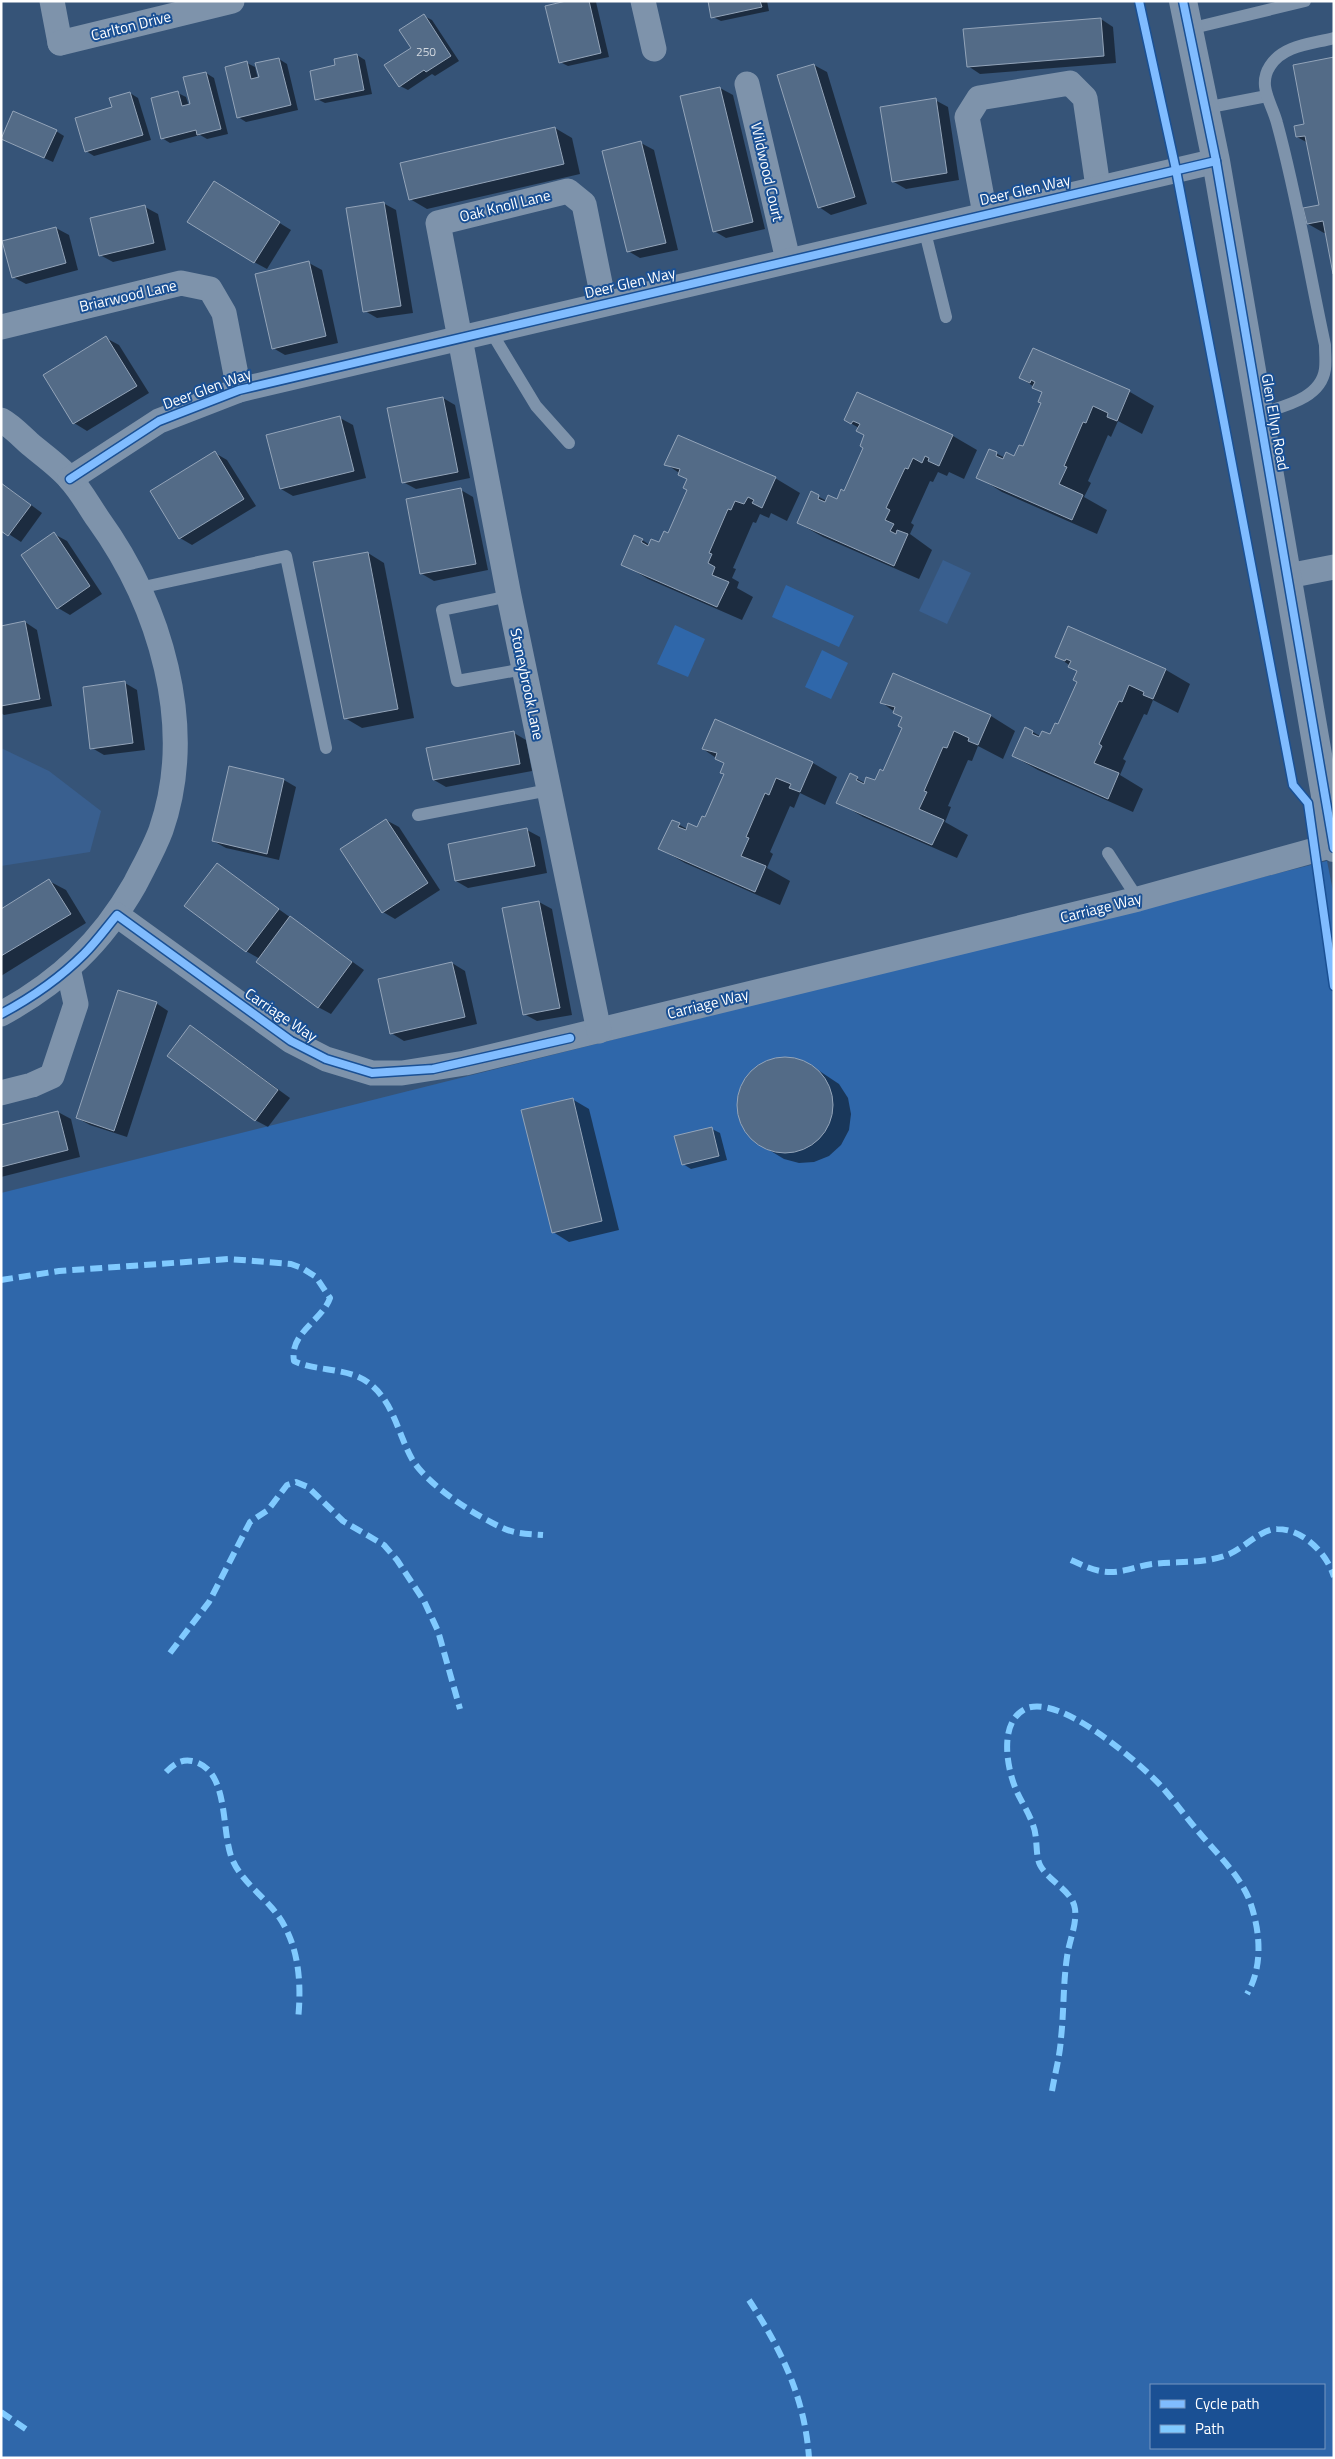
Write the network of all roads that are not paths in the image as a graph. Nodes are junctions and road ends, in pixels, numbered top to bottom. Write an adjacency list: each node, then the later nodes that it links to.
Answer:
1 (52, 1): 2 (street, Carlton Drive)
2 (232, 1)
3 (643, 1): 9 (street)
4 (1183, 1): 7 (street, Glen Ellyn Road)
5 (1305, 1): 6 (lane)
6 (1285, 4): 7 (lane)
7 (1189, 29): 12 (street, Glen Ellyn Road)
8 (1334, 38): 11 (lane)
9 (654, 48)
10 (746, 84): 17 (street, Wildwood Court)
11 (1267, 96): 12 (lane); 24 (lane)
12 (1205, 108): 13 (street, Glen Ellyn Road)
13 (1216, 161): 14 (street, Deer Glen Way); 24 (street, Glen Ellyn Road)
14 (1098, 187): 15 (street, Deer Glen Way); 15 (street)
15 (984, 214): 16 (street, Deer Glen Way)
16 (924, 228): 17 (street, Deer Glen Way); 19 (lane)
17 (788, 260): 18 (street, Deer Glen Way)
18 (604, 303): 21 (street, Deer Glen Way); 22 (street, Oak Knoll Lane)
19 (946, 317)
20 (1, 327): 23 (street, Briarwood Lane)
21 (490, 330): 22 (street, Deer Glen Way); 26 (lane)
22 (460, 337): 23 (street, Deer Glen Way); 31 (street, Stoneybrook Lane)
23 (239, 390): 27 (street, Deer Glen Way)
24 (1260, 414): 29 (street, Glen Ellyn Road)
25 (1, 420): 27 (street)
26 (570, 443)
27 (70, 479): 30 (street)
28 (1334, 567): 29 (street)
29 (1288, 576): 36 (street, Glen Ellyn Road)
30 (139, 588): 33 (lane); 39 (street)
31 (509, 596): 32 (street, Stoneybrook Lane); 32 (lane)
32 (524, 669): 34 (street, Stoneybrook Lane)
33 (326, 748)
34 (549, 790): 35 (lane); 42 (street, Stoneybrook Lane)
35 (418, 815)
36 (1333, 846): 38 (street, Carriage Way)
37 (1108, 852): 38 (lane)
38 (1138, 899): 42 (street, Carriage Way)
39 (117, 915): 40 (street); 42 (street, Carriage Way)
40 (68, 968): 41 (street); 43 (street)
41 (1, 1014)
42 (599, 1031)
43 (1, 1093)

